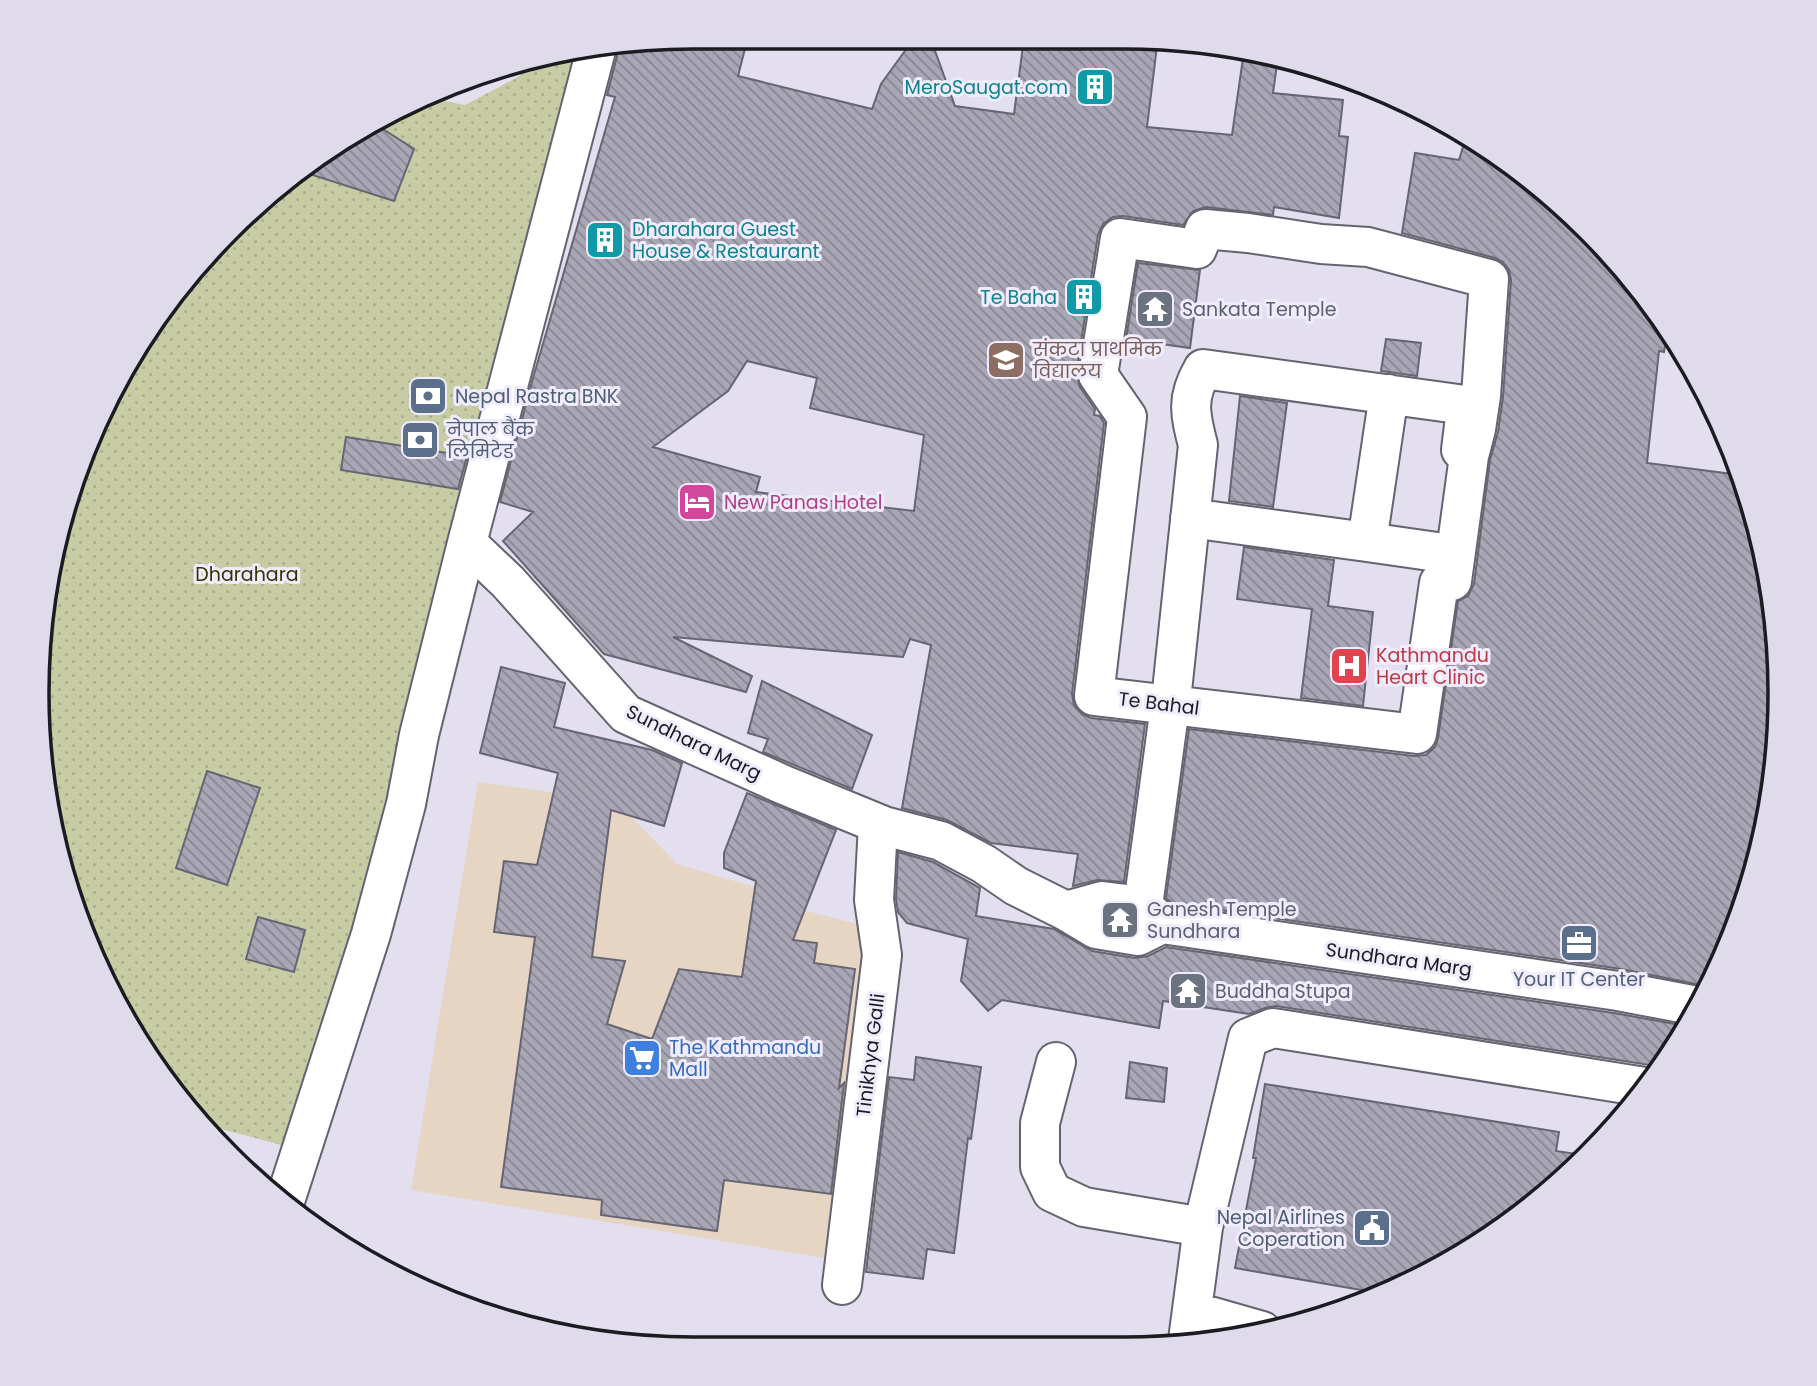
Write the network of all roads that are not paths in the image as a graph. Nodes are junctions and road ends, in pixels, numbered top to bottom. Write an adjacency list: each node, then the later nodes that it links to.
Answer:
1 (594, 57): 5 (street)
2 (1389, 394): 3 (street); 4 (street); 6 (street)
3 (1190, 518): 4 (street); 7 (street)
4 (1367, 542): 6 (street)
5 (467, 543): 8 (street, Sundhara Marg); 13 (street)
6 (1444, 552): 7 (street)
7 (1171, 698): 7 (street, Te Bahal); 9 (street)
8 (878, 824): 9 (street, Sundhara Marg); 15 (street, Tinikhya Galli)
9 (1153, 915): 10 (street, Sundhara Marg)
10 (1688, 1004)
11 (1056, 1062): 14 (street)
12 (1635, 1085): 14 (street)
13 (288, 1193)
14 (1203, 1227): 16 (street)
15 (842, 1285)
16 (1226, 1328)

